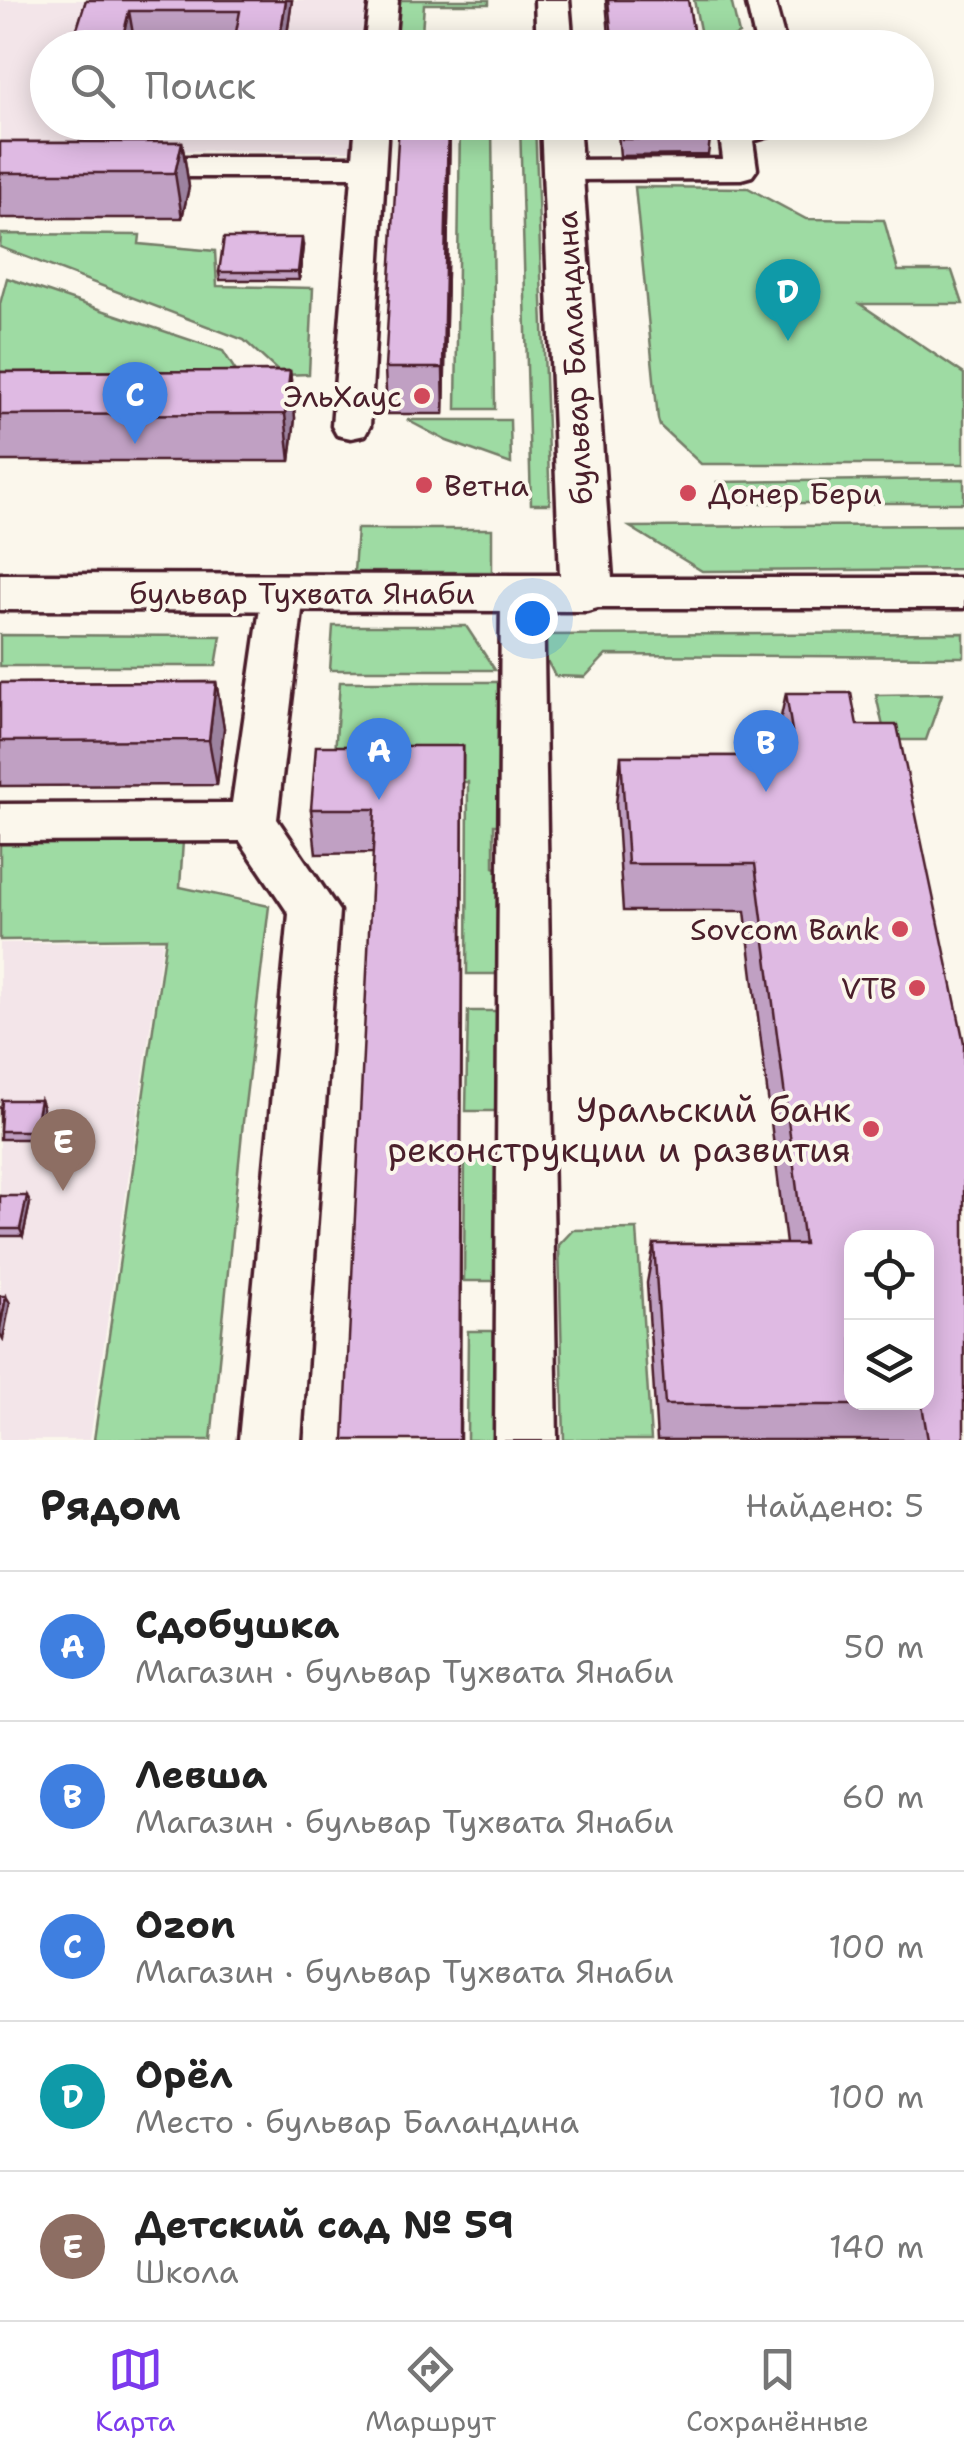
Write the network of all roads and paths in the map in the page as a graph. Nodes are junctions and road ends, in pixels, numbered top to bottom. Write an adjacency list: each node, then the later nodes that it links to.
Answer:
1 (384, 0): 4 (street)
2 (552, 0): 5 (main road)
3 (760, 0): 6 (street)
4 (381, 30)
5 (554, 30)
6 (768, 30)
7 (370, 140): 11 (street)
8 (561, 140): 12 (main road, бульвар Баландина)
9 (737, 140): 12 (street)
10 (96, 167): 11 (street)
11 (367, 167): 13 (street)
12 (563, 170): 18 (main road, бульвар Баландина)
13 (351, 426)
14 (0, 592): 16 (main road, бульвар Тухвата Янаби)
15 (964, 593): 18 (street, бульвар Тухвата Янаби)
16 (282, 594): 17 (main road, бульвар Тухвата Янаби); 19 (street)
17 (522, 594): 18 (main road, бульвар Тухвата Янаби); 22 (street)
18 (588, 594)
19 (253, 822): 20 (street); 21 (street)
20 (0, 823)
21 (270, 1440)
22 (526, 1440)

